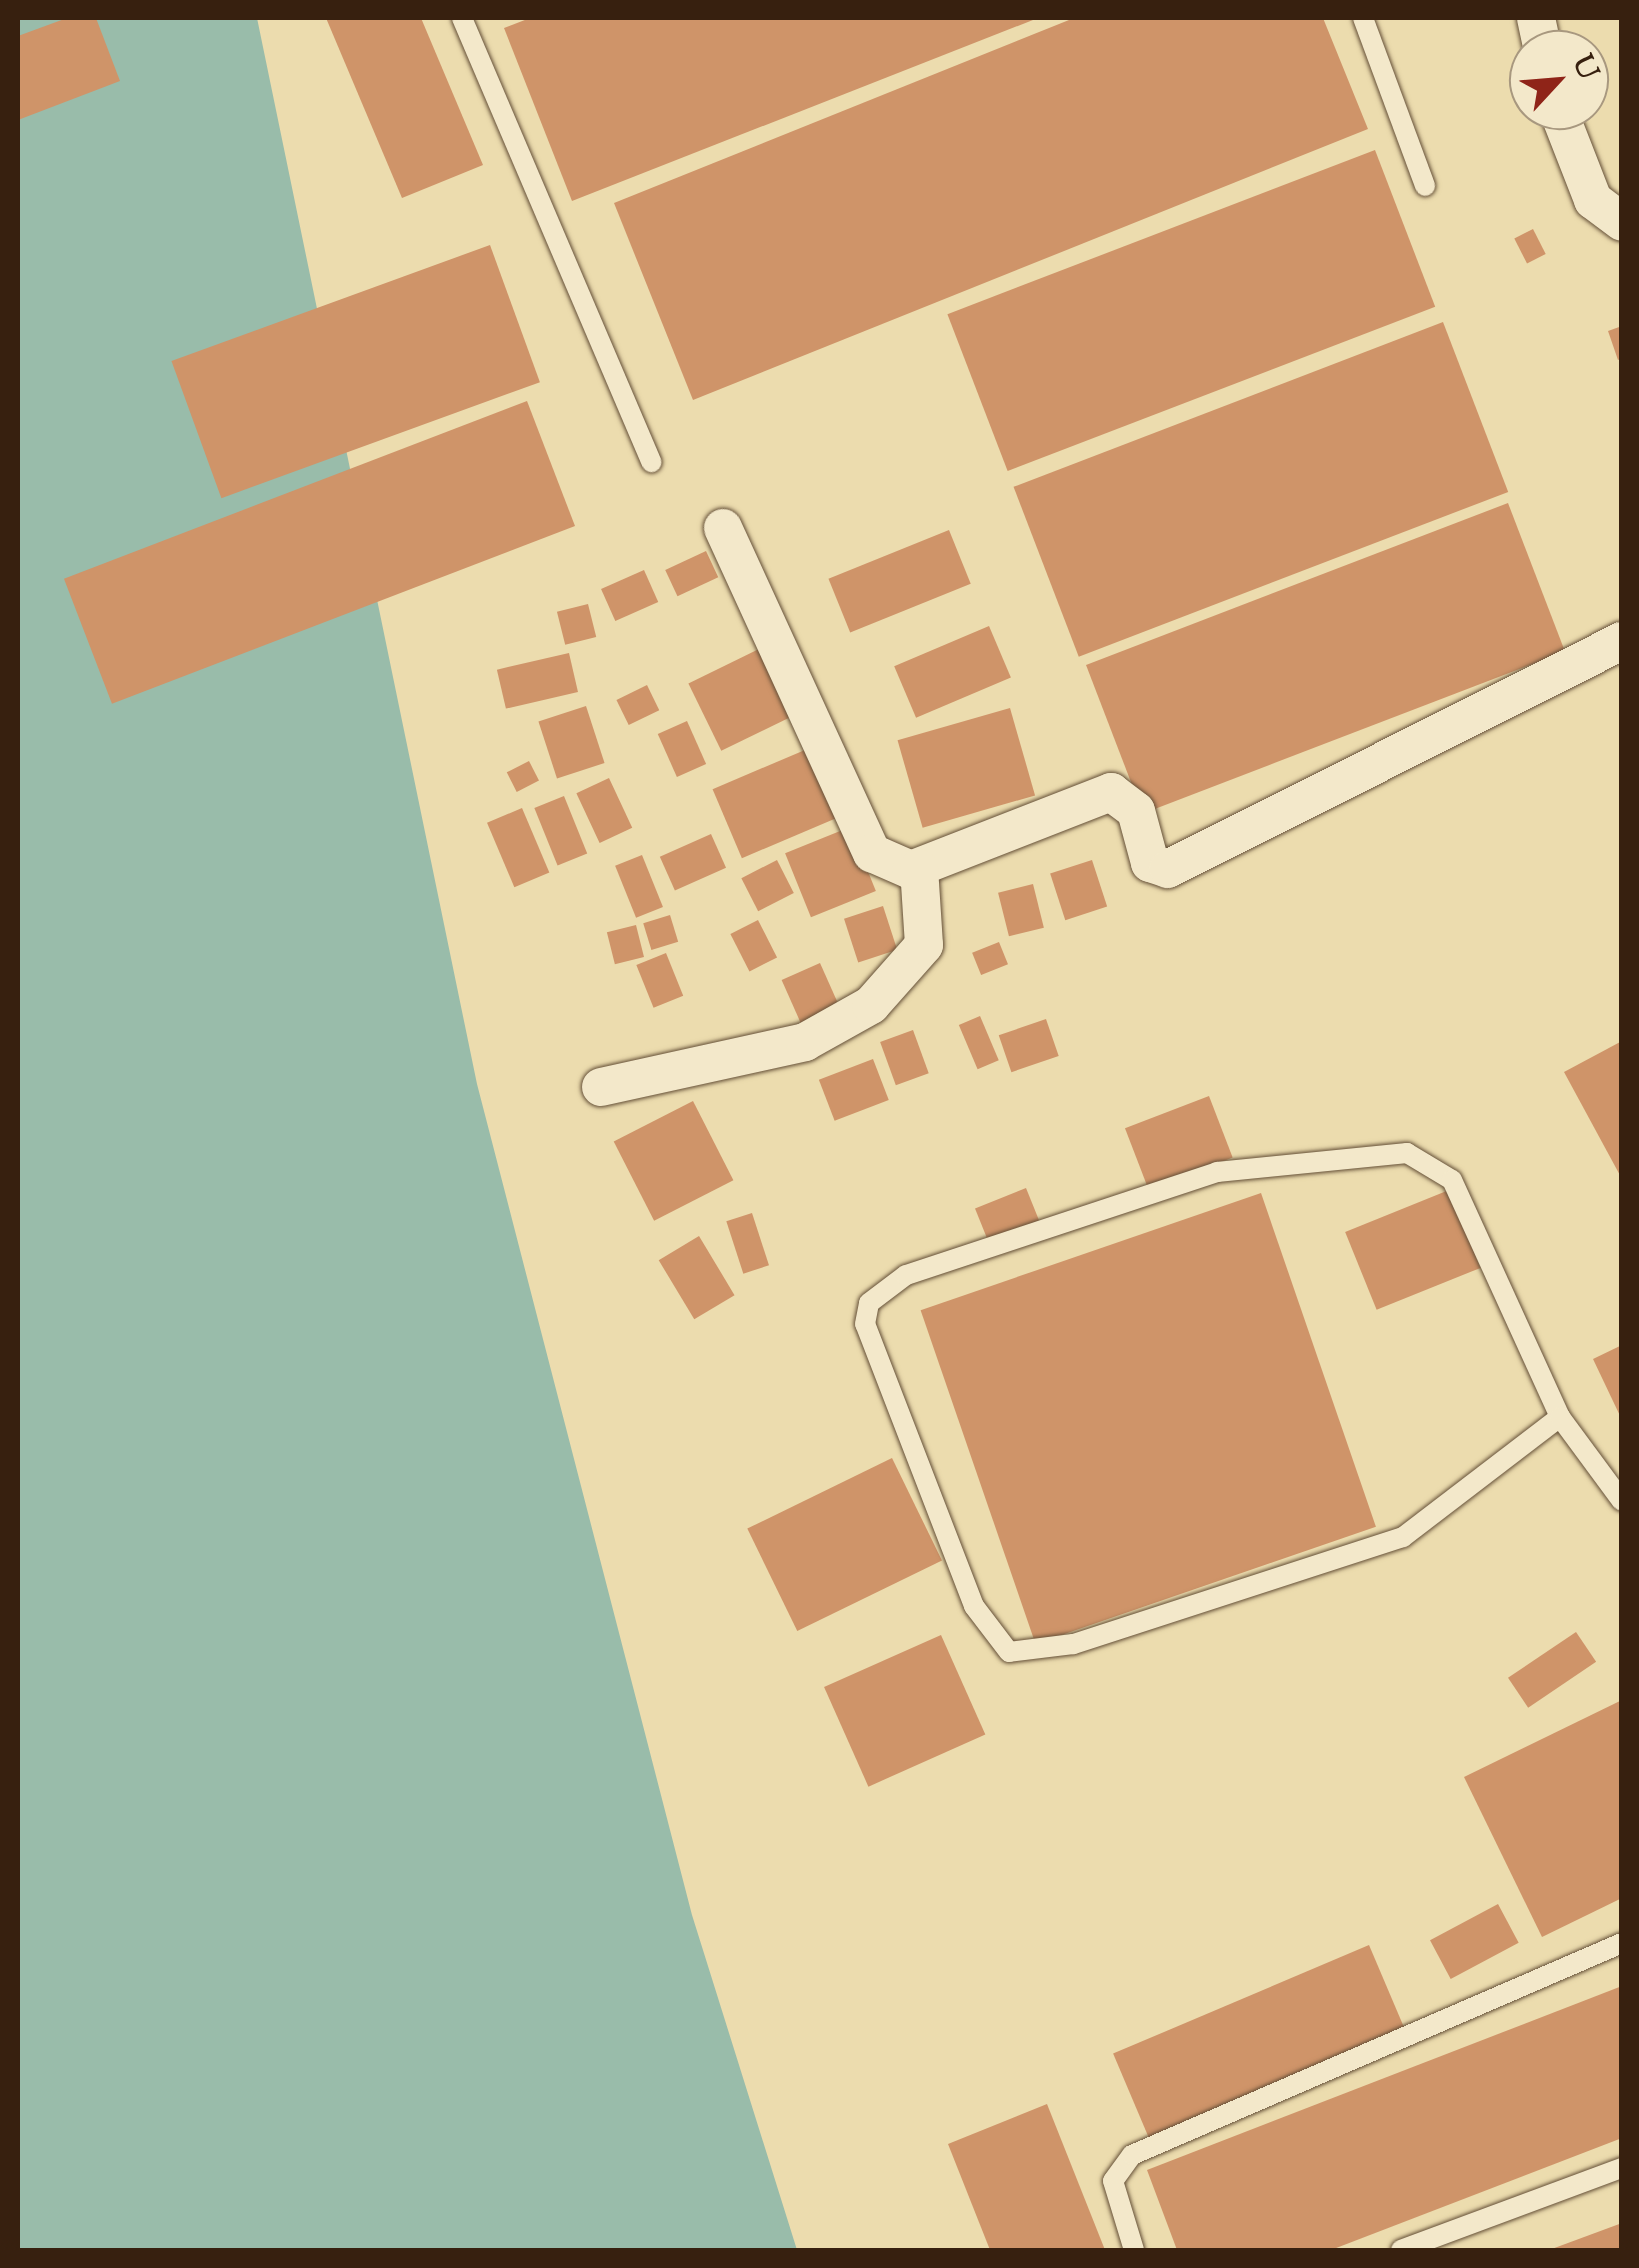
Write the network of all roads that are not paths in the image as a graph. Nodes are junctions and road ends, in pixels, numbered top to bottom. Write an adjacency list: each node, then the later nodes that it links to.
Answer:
1 (462, 18): 6 (lane)
2 (1364, 18): 4 (lane)
3 (1566, 130): 5 (street)
4 (1425, 186)
5 (1622, 222)
6 (651, 462)
7 (723, 528): 9 (street)
8 (1622, 641): 9 (street)
9 (919, 868): 10 (street)
10 (600, 1087)
11 (1560, 1417): 11 (lane); 12 (lane)
12 (1622, 1501)
13 (1622, 1944): 15 (lane)
14 (1622, 2168): 16 (lane)
15 (1134, 2250)
16 (1401, 2250)

